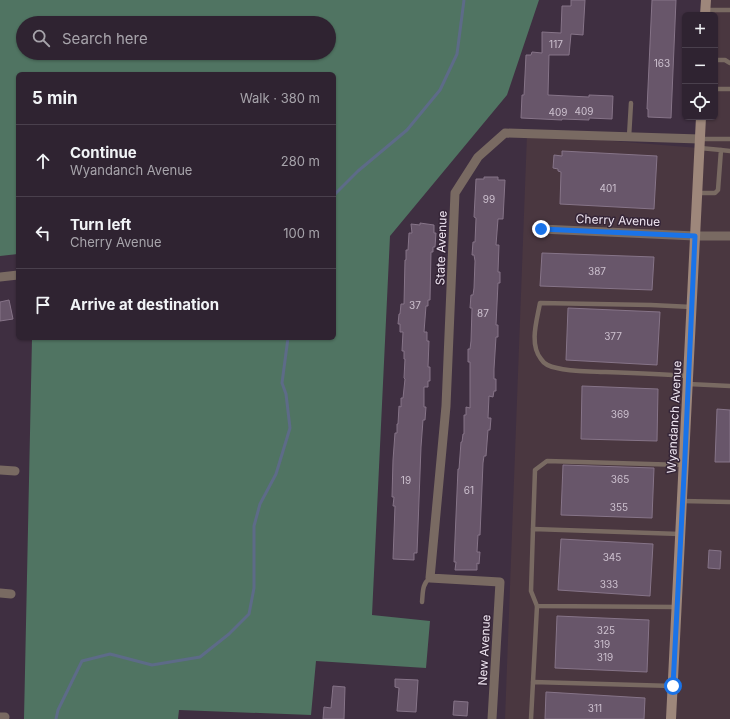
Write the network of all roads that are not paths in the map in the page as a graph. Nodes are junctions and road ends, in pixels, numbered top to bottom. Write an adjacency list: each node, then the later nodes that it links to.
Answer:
1 (706, 8): 2 (lane)
2 (730, 10)
3 (718, 60): 4 (lane)
4 (730, 62)
5 (718, 89): 6 (lane)
6 (730, 89)
7 (631, 103): 9 (lane)
8 (701, 120): 11 (street, Wyandanch Avenue)
9 (629, 137): 11 (street, State Avenue); 30 (street, State Avenue)
10 (730, 139): 11 (lane)
11 (700, 143): 12 (lane); 14 (street, Wyandanch Avenue)
12 (721, 150): 13 (lane); 14 (lane)
13 (730, 151)
14 (697, 193): 16 (street, Wyandanch Avenue)
15 (541, 229): 16 (street, Cherry Avenue)
16 (695, 236): 17 (street, Cherry Avenue); 20 (street, Wyandanch Avenue)
17 (730, 236)
18 (16, 275): 19 (street)
19 (0, 277)
20 (692, 307): 21 (street, Wyandanch Avenue); 21 (lane)
21 (688, 380): 22 (lane); 23 (street, Wyandanch Avenue)
22 (730, 386)
23 (685, 465): 26 (street, Wyandanch Avenue); 28 (lane)
24 (0, 470): 25 (street)
25 (15, 471)
26 (682, 500): 27 (lane); 29 (street, Wyandanch Avenue)
27 (730, 502)
28 (533, 529): 29 (lane); 34 (lane)
29 (680, 534): 35 (street, Wyandanch Avenue)
30 (430, 578): 33 (lane); 38 (street, New Avenue)
31 (0, 593): 32 (street)
32 (11, 594)
33 (422, 602)
34 (537, 606): 35 (lane); 36 (lane)
35 (677, 607): 37 (street, Wyandanch Avenue)
36 (533, 682): 37 (lane); 39 (lane)
37 (673, 686): 40 (street, Wyandanch Avenue)
38 (492, 719)
39 (531, 719)
40 (671, 719)

